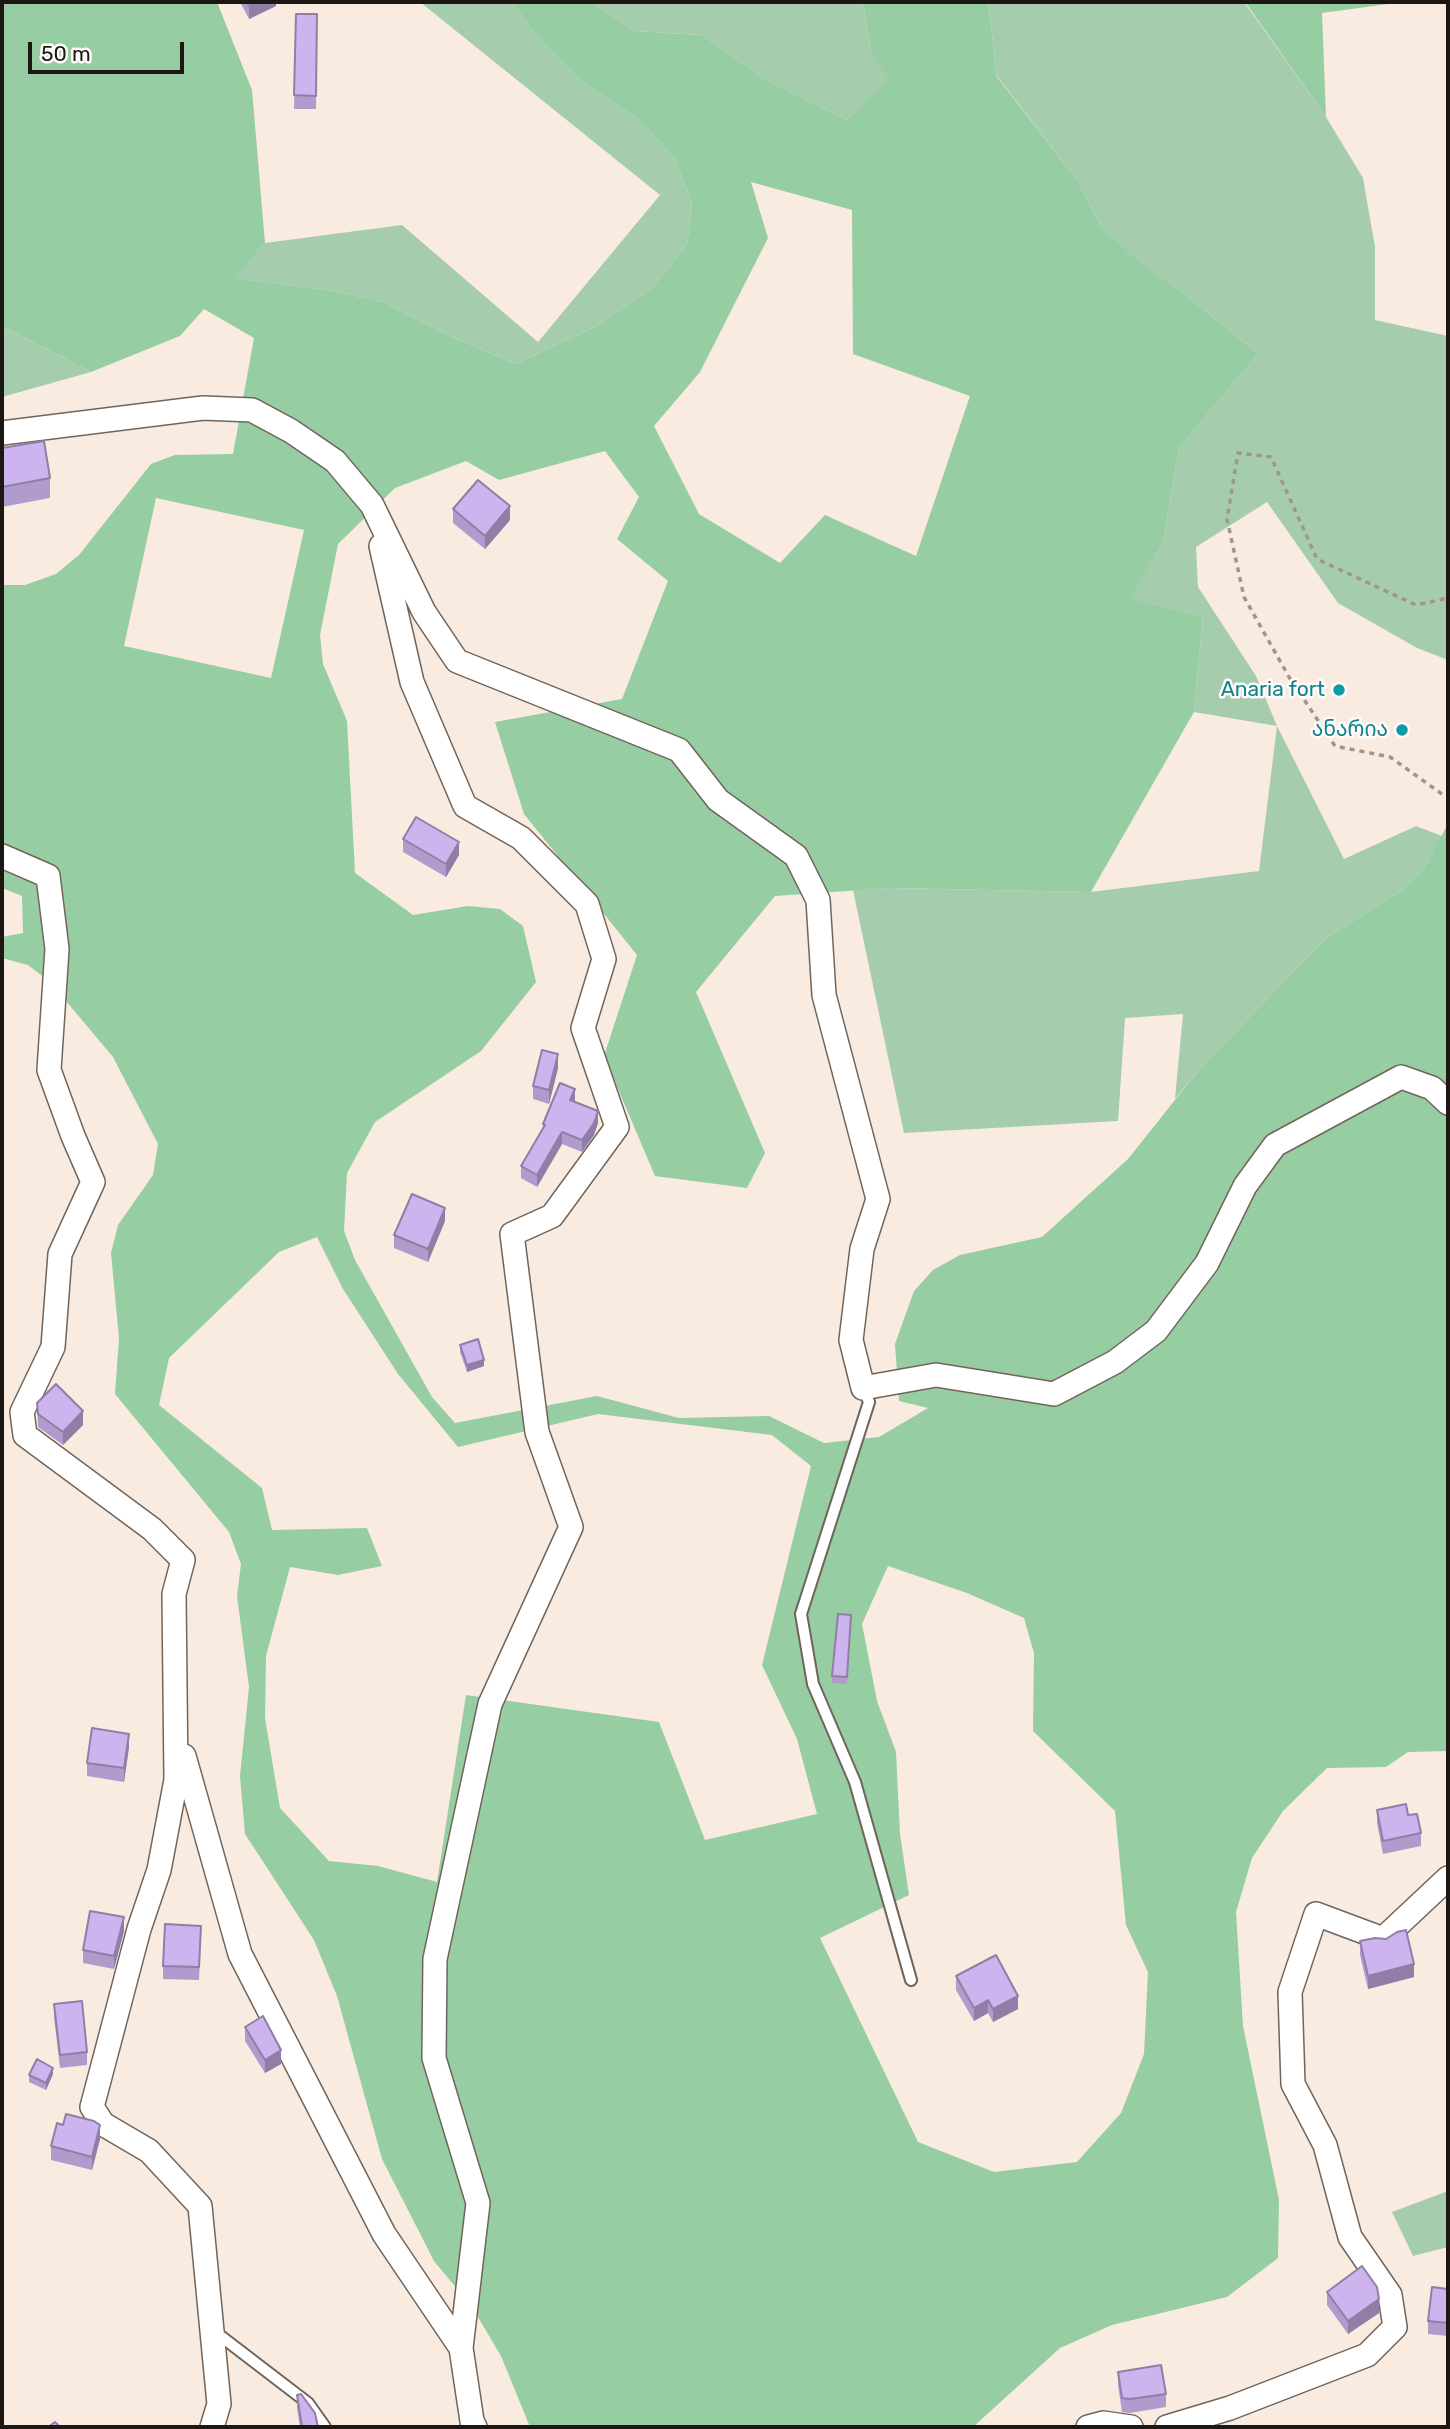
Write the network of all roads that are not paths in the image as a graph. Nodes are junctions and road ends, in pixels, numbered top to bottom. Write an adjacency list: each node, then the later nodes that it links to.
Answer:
1 (2, 433): 2 (street)
2 (372, 505): 5 (street); 10 (street)
3 (2, 856): 6 (street)
4 (1448, 1103): 5 (street)
5 (863, 1388): 8 (lane)
6 (175, 1727): 9 (street); 10 (street)
7 (1448, 1878): 16 (street)
8 (911, 1980)
9 (211, 2329): 11 (street); 12 (lane)
10 (461, 2348): 13 (street)
11 (212, 2427)
12 (325, 2427)
13 (475, 2427)
14 (1088, 2427): 15 (street)
15 (1131, 2427)
16 (1167, 2427)

